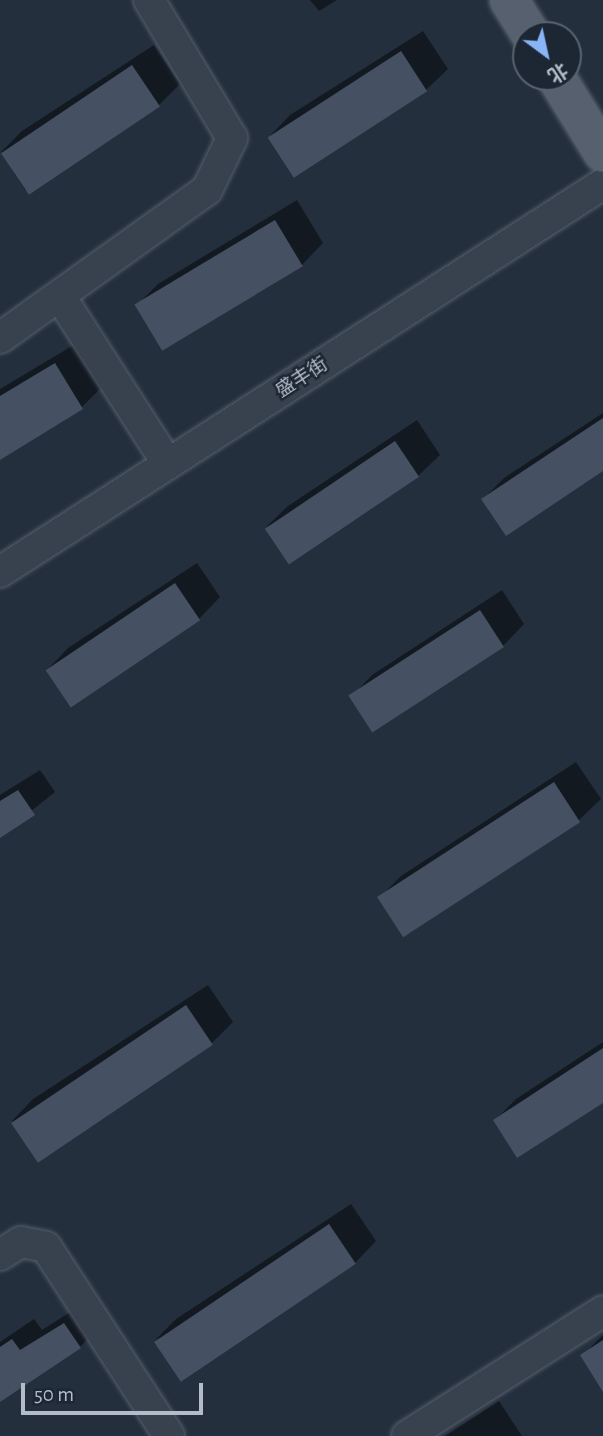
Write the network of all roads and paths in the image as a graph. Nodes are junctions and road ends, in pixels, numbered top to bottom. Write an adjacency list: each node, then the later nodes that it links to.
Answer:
1 (149, 0): 7 (street)
2 (509, 0): 3 (main road)
3 (522, 21)
4 (565, 91): 5 (main road)
5 (603, 153)
6 (603, 184): 9 (street, 盛丰街)
7 (61, 298): 8 (street); 9 (street)
8 (0, 338)
9 (168, 464): 10 (street, 盛丰街)
10 (0, 572)
11 (0, 1255): 13 (street)
12 (603, 1311): 14 (street)
13 (169, 1436)
14 (407, 1436)

